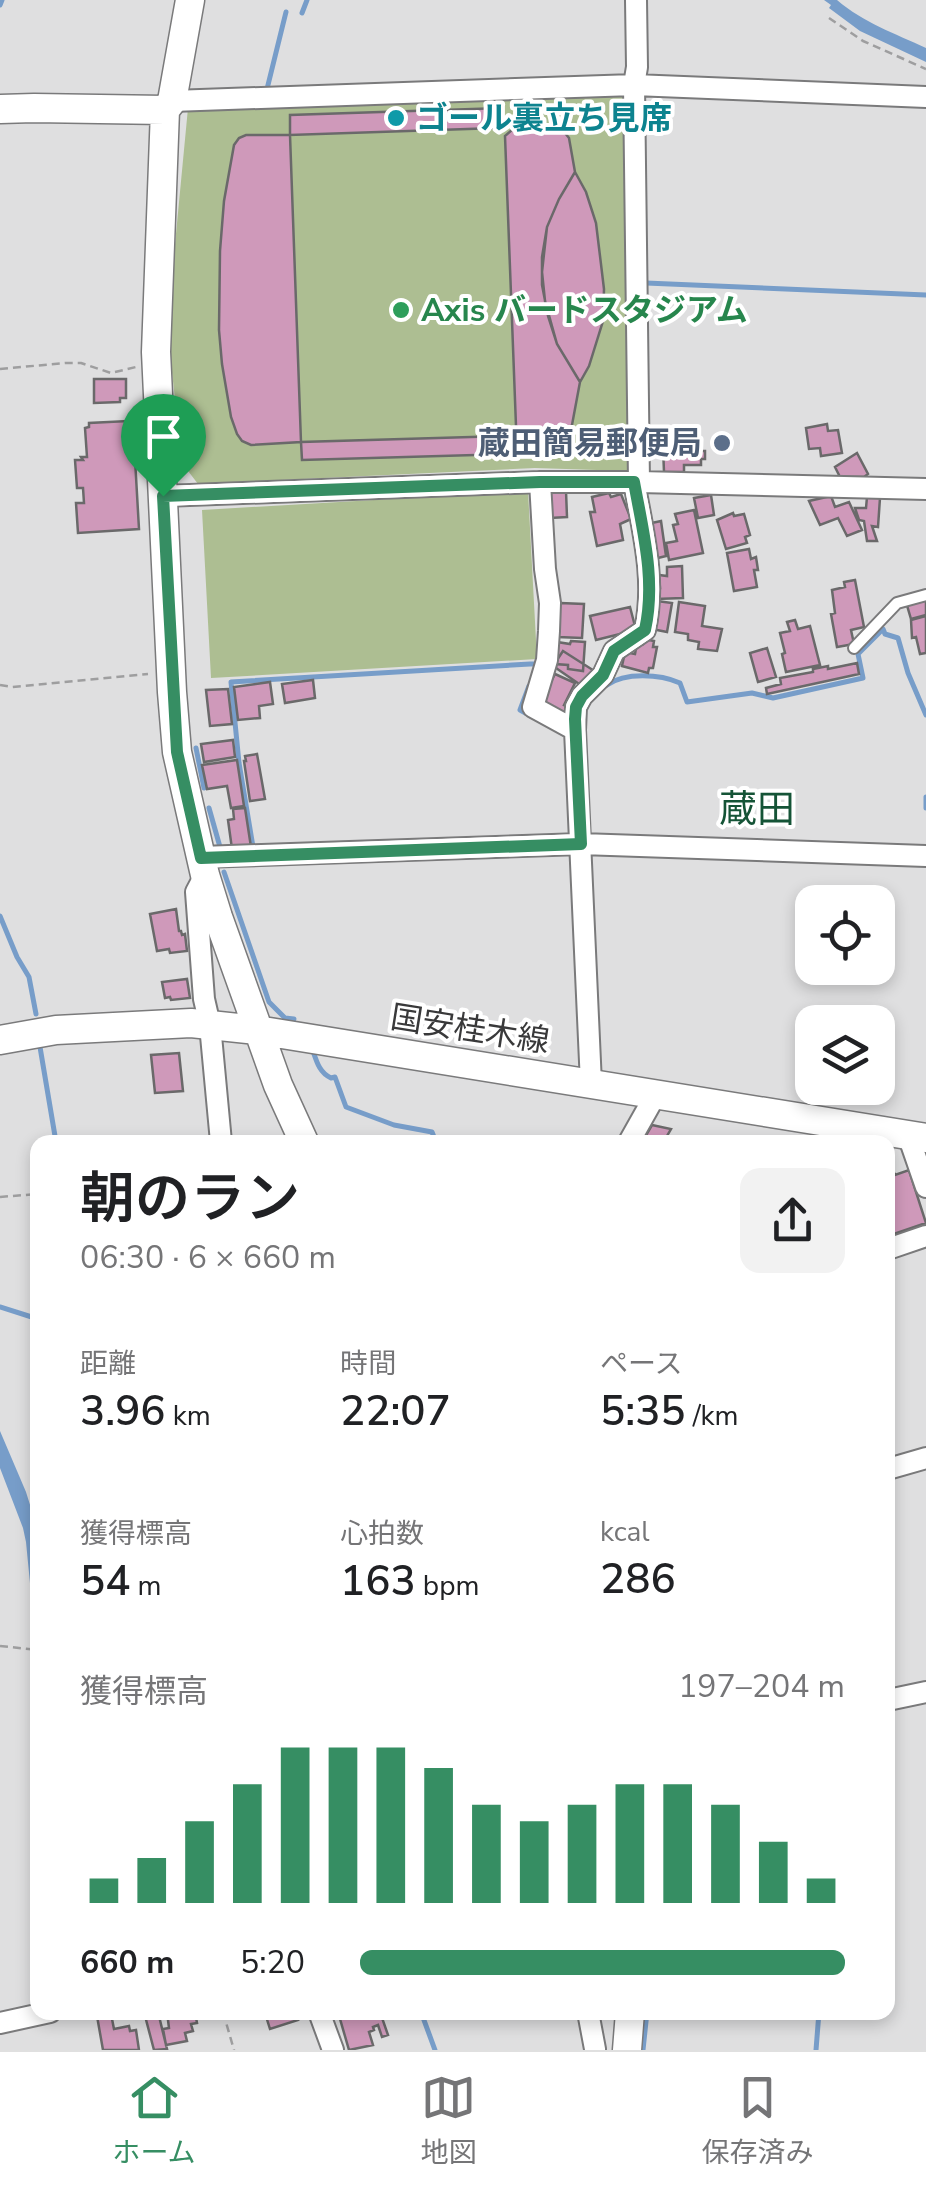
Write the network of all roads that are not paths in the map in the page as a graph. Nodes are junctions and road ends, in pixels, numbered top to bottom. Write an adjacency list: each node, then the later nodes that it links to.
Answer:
1 (190, 0): 5 (main road)
2 (636, 0): 3 (street)
3 (634, 85): 4 (street); 5 (street); 8 (street)
4 (926, 98)
5 (168, 106): 6 (main road); 10 (main road)
6 (0, 109)
7 (540, 482): 8 (street); 10 (street); 13 (street)
8 (637, 482): 9 (street); 13 (street)
9 (926, 490)
10 (163, 496): 16 (main road)
11 (926, 595): 12 (lane)
12 (854, 648)
13 (576, 730): 14 (street)
14 (581, 844): 15 (street); 16 (street); 20 (street)
15 (926, 856)
16 (203, 866): 17 (street); 18 (main road)
17 (210, 1025): 18 (main road, 国安桂木線); 19 (main road, 国安桂木線); 22 (street)
18 (258, 1030): 20 (main road, 国安桂木線); 23 (main road)
19 (0, 1040)
20 (591, 1084): 21 (main road, 国安桂木線)
21 (656, 1094): 24 (street); 25 (main road, 国安桂木線)
22 (220, 1135)
23 (301, 1135)
24 (633, 1135)
25 (917, 1136): 26 (street)
26 (926, 1187)
27 (926, 1236): 28 (street)
28 (895, 1247)
29 (926, 1458): 30 (street)
30 (895, 1467)
31 (926, 1692): 32 (street)
32 (895, 1699)
33 (30, 2016): 37 (street)
34 (322, 2020): 39 (street)
35 (590, 2020): 38 (street)
36 (629, 2020): 40 (main road)
37 (0, 2023)
38 (595, 2049)
39 (333, 2050)
40 (627, 2050)

